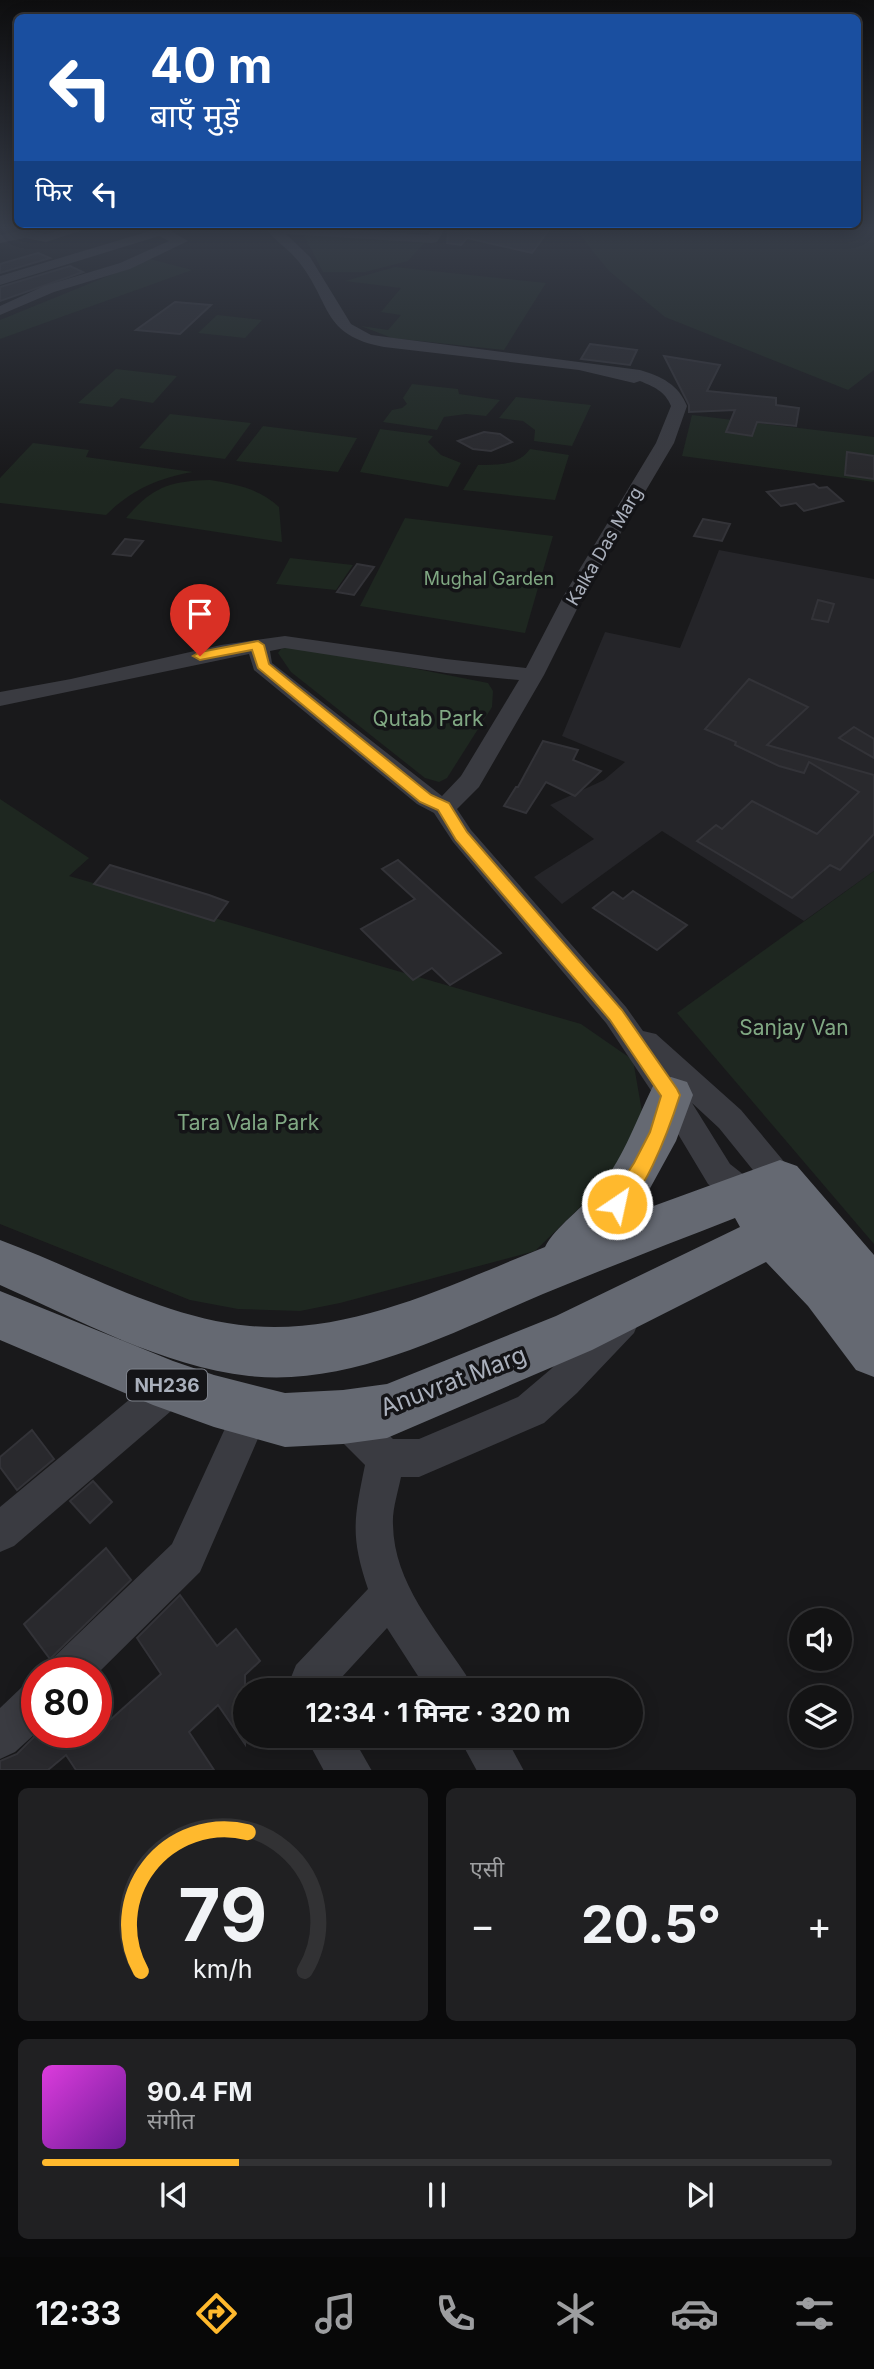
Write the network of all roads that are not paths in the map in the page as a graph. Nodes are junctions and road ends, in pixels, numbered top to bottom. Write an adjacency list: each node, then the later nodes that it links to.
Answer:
1 (334, 310): 2 (street, Kalka Das Marg)
2 (674, 417): 4 (street, Kalka Das Marg)
3 (258, 645): 4 (street); 5 (street); 6 (street)
4 (533, 675): 6 (street, Kalka Das Marg)
5 (0, 699)
6 (443, 807): 7 (street)
7 (616, 1015): 8 (street); 9 (street)
8 (671, 1095): 9 (street); 12 (highway)
9 (761, 1186): 10 (highway); 12 (highway, NH236)
10 (791, 1225): 13 (highway); 14 (highway, Anuvrat Marg / NH236); 16 (highway)
11 (0, 1262): 12 (highway, NH236)
12 (549, 1269)
13 (874, 1292)
14 (641, 1302): 19 (highway, Anuvrat Marg / NH236); 20 (street)
15 (0, 1315): 17 (highway, Anuvrat Marg / NH236)
16 (874, 1352)
17 (172, 1387): 18 (highway, Anuvrat Marg / NH236); 21 (street)
18 (252, 1411): 19 (highway, Anuvrat Marg / NH236); 23 (street)
19 (344, 1417): 20 (street)
20 (385, 1458): 22 (street)
21 (0, 1532)
22 (390, 1595): 24 (street); 25 (street)
23 (84, 1657)
24 (313, 1678)
25 (443, 1678)
26 (21, 1717): 27 (street)
27 (0, 1737)
28 (335, 1748): 30 (street)
29 (488, 1748): 31 (street)
30 (350, 1770)
31 (502, 1770)

